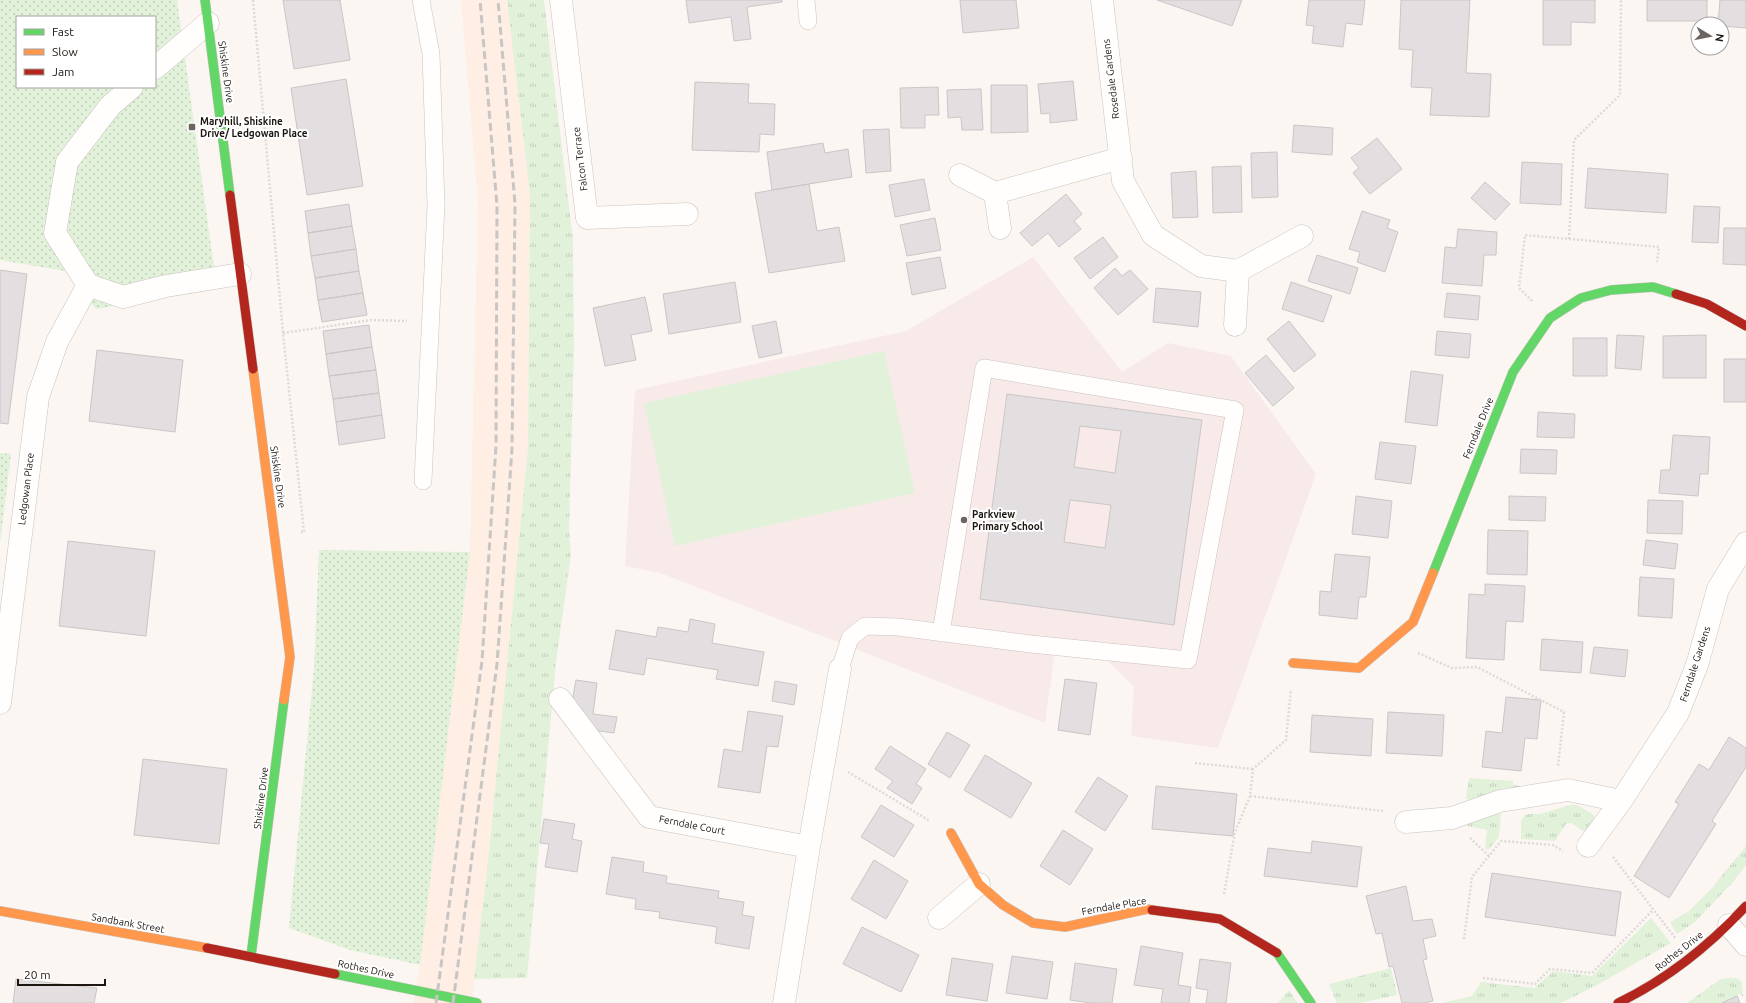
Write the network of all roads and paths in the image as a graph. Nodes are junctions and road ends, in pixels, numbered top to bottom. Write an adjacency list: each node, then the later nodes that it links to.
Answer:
1 (205, 0): 9 (street, Shiskine Drive)
2 (253, 0): 27 (path)
3 (421, 0): 24 (lane)
4 (561, 0): 15 (street, Falcon Terrace)
5 (806, 0): 8 (lane)
6 (1102, 0): 12 (street, Rosedale Gardens)
7 (1621, 0): 18 (path)
8 (808, 21)
9 (208, 22): 10 (street); 20 (street, Shiskine Drive)
10 (156, 67)
11 (131, 88): 21 (street)
12 (1121, 158): 14 (street); 19 (street, Rosedale Gardens)
13 (960, 175): 14 (street)
14 (995, 193): 16 (street)
15 (687, 214)
16 (1000, 228)
17 (1302, 236): 19 (street)
18 (1569, 239): 22 (path); 23 (path)
19 (1238, 271): 25 (street)
20 (240, 274): 21 (street); 57 (street, Shiskine Drive)
21 (88, 285): 36 (street, Ledgowan Place)
22 (1653, 287): 23 (street, Ferndale Drive); 26 (street, Ferndale Drive)
23 (1550, 318): 32 (street, Ferndale Drive)
24 (430, 322): 27 (path); 28 (lane)
25 (1235, 326)
26 (1746, 326)
27 (283, 333): 29 (path)
28 (423, 481)
29 (304, 532)
30 (1746, 543): 42 (street, Ferndale Gardens)
31 (941, 633): 31 (lane); 34 (lane)
32 (1391, 641): 33 (street, Ferndale Drive); 40 (path)
33 (1293, 663): 39 (path)
34 (840, 669): 37 (street)
35 (560, 699): 46 (street, Ferndale Court)
36 (0, 703)
37 (825, 758): 44 (path); 46 (street)
38 (1195, 763): 39 (path)
39 (1253, 769): 41 (path)
40 (1555, 792): 42 (street); 43 (street)
41 (1250, 796): 43 (path); 53 (path)
42 (1621, 802): 45 (street, Ferndale Gardens)
43 (1406, 822)
44 (951, 833): 48 (street, Ferndale Place)
45 (1592, 841): 50 (path)
46 (809, 847): 61 (street)
47 (1566, 853): 55 (path)
48 (979, 884): 52 (street); 53 (street, Ferndale Place)
49 (1746, 906): 54 (street, Rothes Drive)
50 (1653, 910): 58 (path); 59 (path)
51 (0, 911): 57 (street, Sandbank Street)
52 (939, 918)
53 (1220, 919): 62 (street, Ferndale Place)
54 (1729, 925): 56 (street); 58 (street, Rothes Drive)
55 (1464, 939)
56 (1746, 945)
57 (251, 956): 60 (street, Rothes Drive)
58 (1691, 958): 63 (street, Rothes Drive)
59 (1483, 978)
60 (477, 1003)
61 (784, 1003)
62 (1311, 1003)
63 (1618, 1003)

